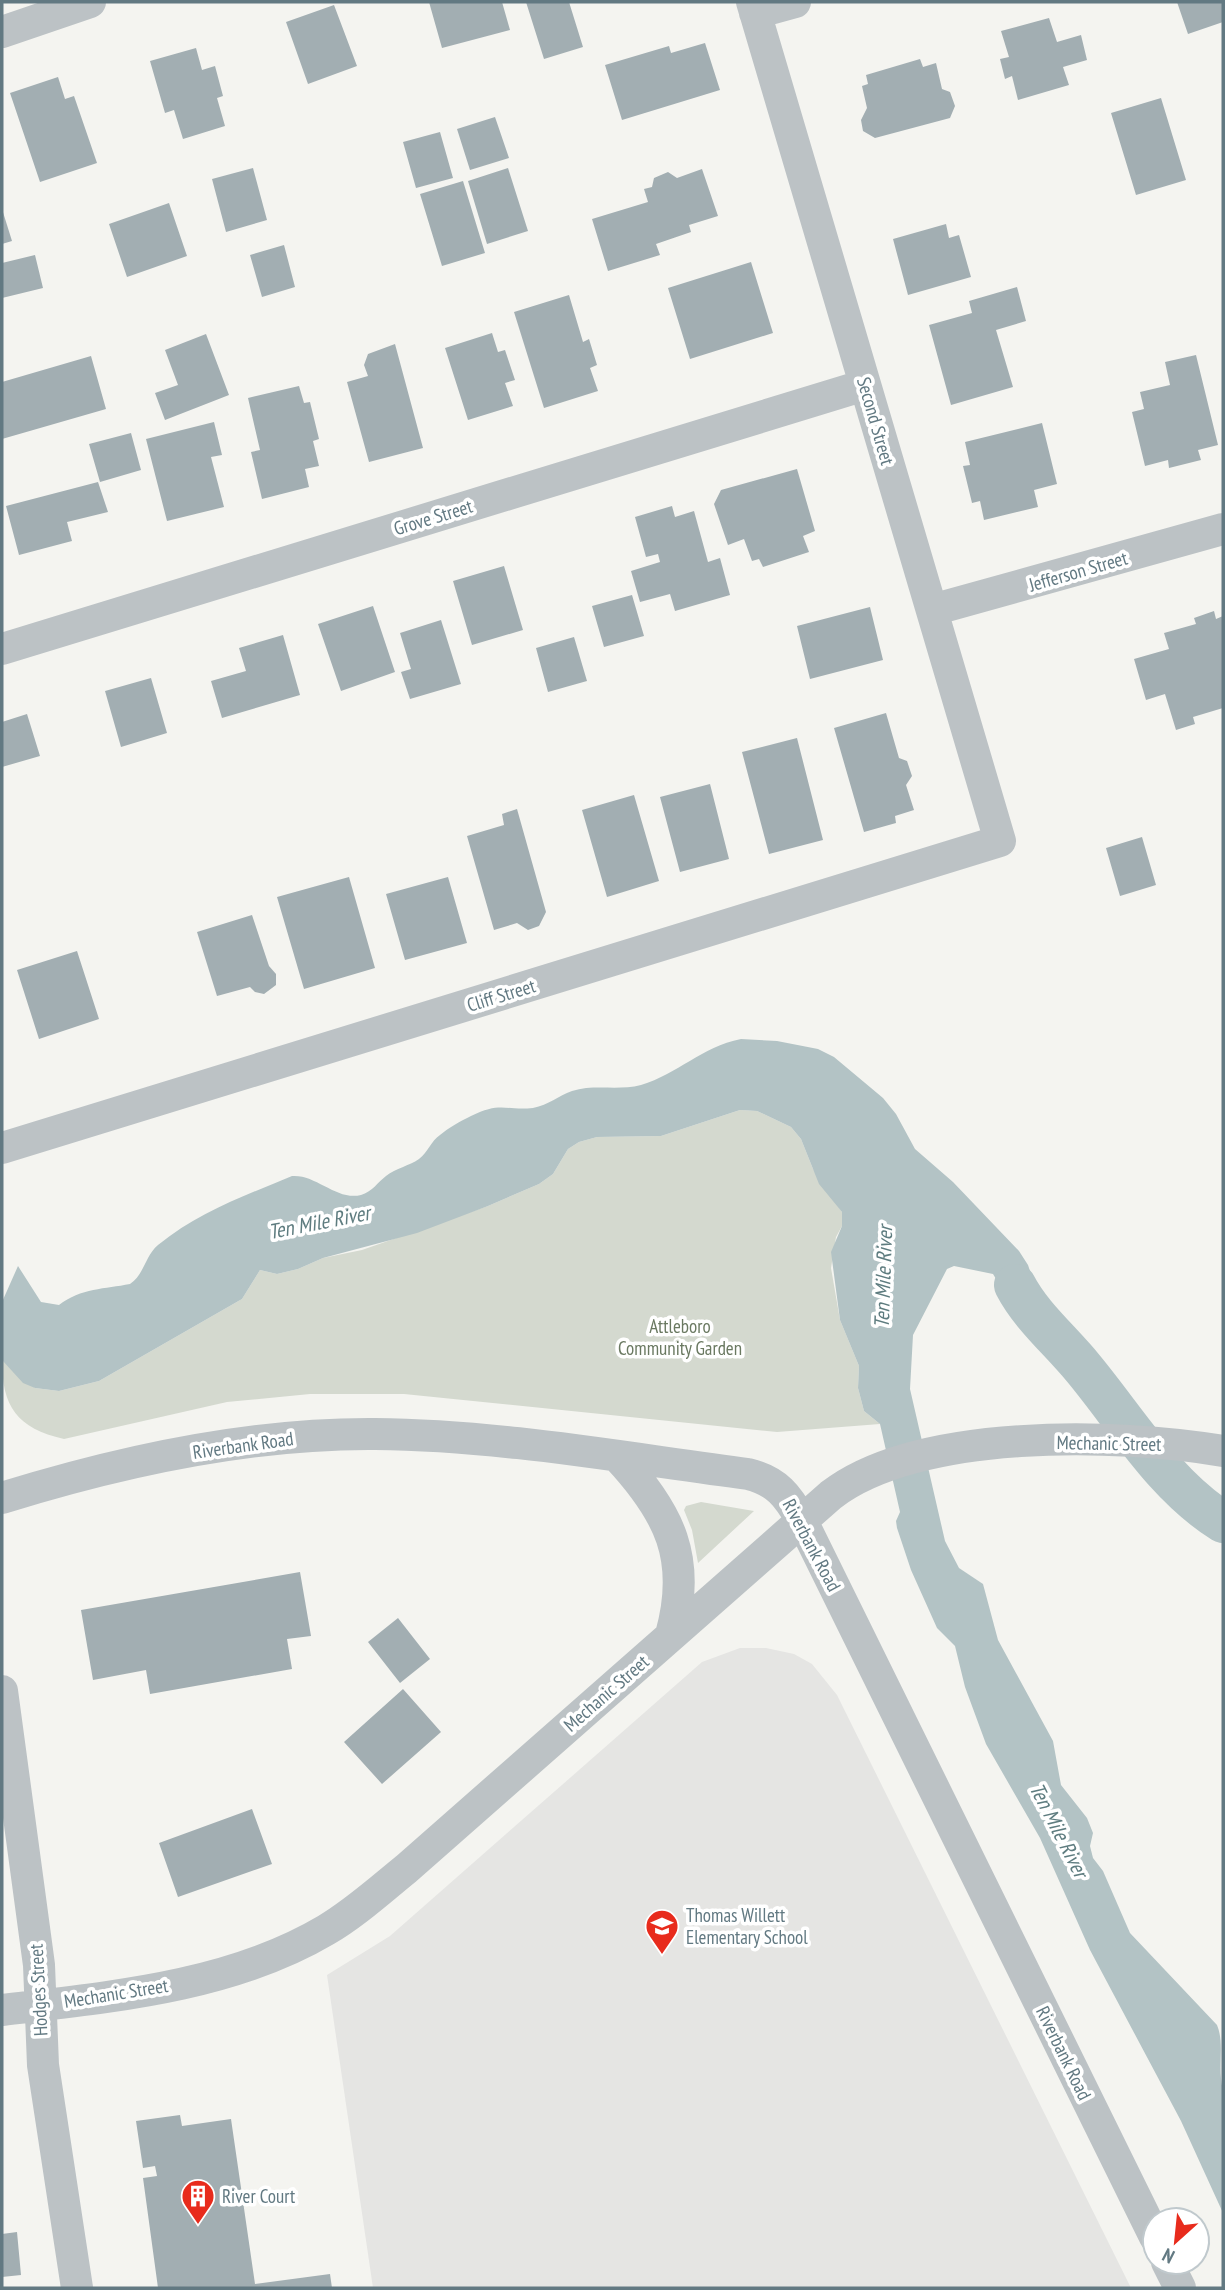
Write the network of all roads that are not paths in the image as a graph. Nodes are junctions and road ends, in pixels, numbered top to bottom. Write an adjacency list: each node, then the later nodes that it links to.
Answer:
1 (90, 2): 4 (street)
2 (795, 2): 3 (street)
3 (754, 8): 5 (street, Second Street)
4 (2, 32)
5 (865, 385): 7 (street, Second Street); 8 (street, Grove Street)
6 (1223, 529): 7 (street, Jefferson Street)
7 (932, 610): 9 (street, Second Street)
8 (2, 649)
9 (1000, 841): 10 (street, Cliff Street)
10 (2, 1148)
11 (1223, 1451): 14 (street, Mechanic Street)
12 (618, 1457): 13 (street, Riverbank Road); 14 (street, Riverbank Road); 15 (street)
13 (2, 1498)
14 (802, 1521): 15 (street, Mechanic Street); 19 (street, Riverbank Road)
15 (671, 1635): 17 (street, Mechanic Street)
16 (2, 1691): 17 (street, Hodges Street)
17 (40, 2005): 18 (street, Mechanic Street); 20 (street, Hodges Street)
18 (2, 2010)
19 (1141, 2209)
20 (77, 2288)

